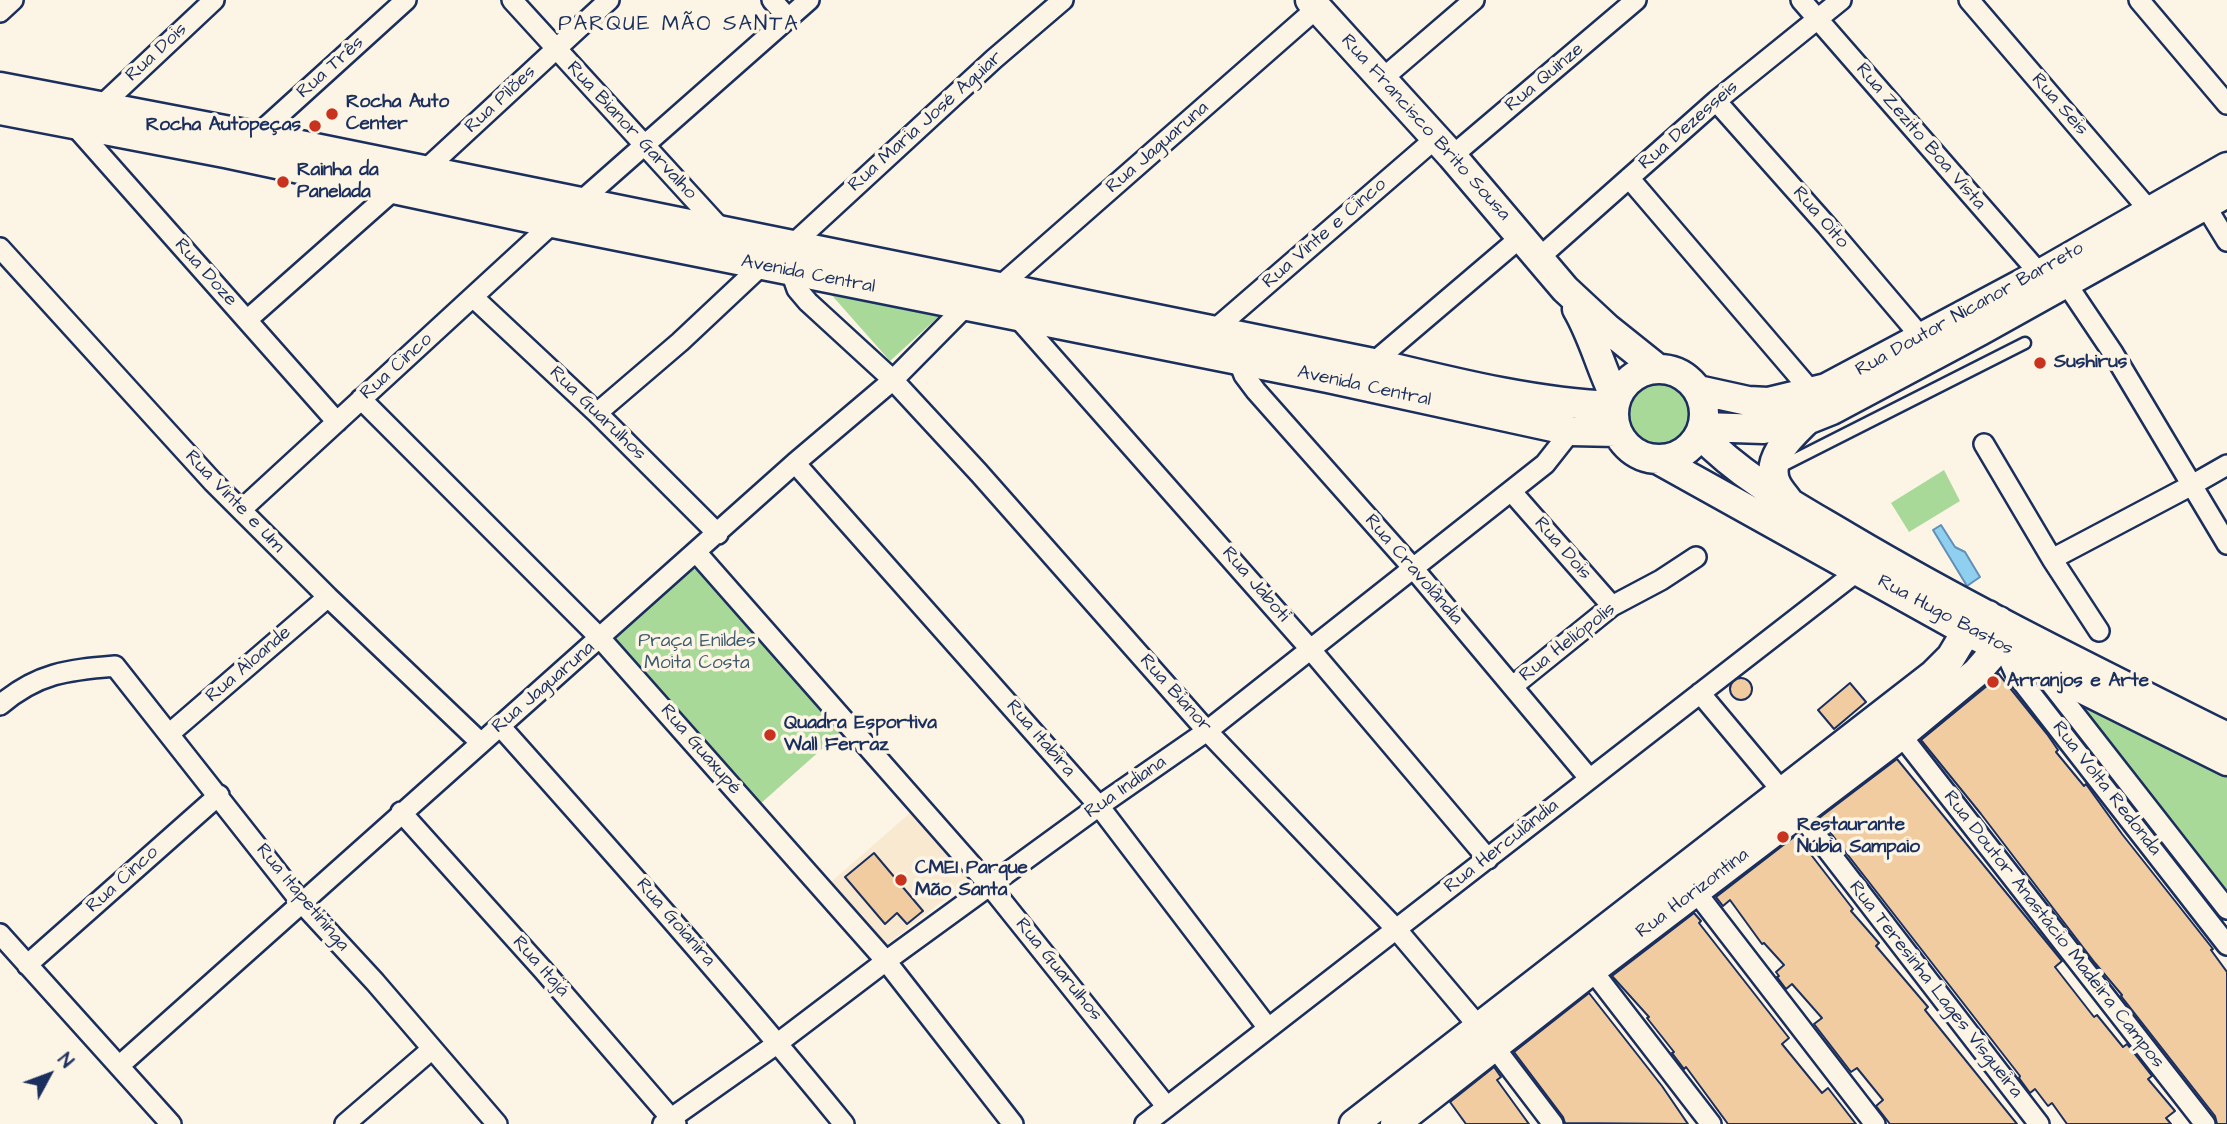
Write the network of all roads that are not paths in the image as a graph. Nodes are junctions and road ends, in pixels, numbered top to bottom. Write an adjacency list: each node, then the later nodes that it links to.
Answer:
1 (13, 0): 16 (street)
2 (214, 0): 24 (street, Rua Dois)
3 (406, 0): 28 (street, Rua Três)
4 (512, 0): 19 (street, Rua Bianor Garvalho)
5 (609, 0): 19 (street, Rua Pilões)
6 (772, 0): 17 (street)
7 (809, 0): 17 (street)
8 (1063, 0): 43 (street, Rua Maria José Aguiar)
9 (1474, 0): 20 (street)
10 (1636, 0): 30 (street, Rua Quinze)
11 (1801, 0): 18 (street, Rua Zezito Boa Vista)
12 (1841, 0): 18 (street, Rua Dezesseis)
13 (1969, 0): 36 (street, Rua Seis)
14 (2139, 0): 23 (street)
15 (1313, 4): 20 (main road, Rua Francisco Brito Sousa); 46 (street, Rua Jaguaruna)
16 (0, 12)
17 (788, 18): 29 (street)
18 (1817, 20): 22 (street, Rua Dezesseis); 45 (street, Rua Zezito Boa Vista)
19 (556, 50): 29 (street, Rua Bianor Garvalho); 31 (street, Rua Pilões)
20 (1382, 79): 30 (main road, Rua Francisco Brito Sousa)
21 (0, 87): 24 (main road, Avenida Central)
22 (1716, 101): 32 (street, Rua Dezesseis); 53 (street, Rua Oito)
23 (2227, 104)
24 (100, 107): 27 (main road, Avenida Central)
25 (0, 110): 26 (main road, Avenida Central)
26 (73, 124): 27 (main road, Avenida Central); 51 (street, Rua Doze)
27 (186, 134): 28 (main road, Avenida Central); 34 (main road, Avenida Central)
28 (256, 136): 31 (main road, Avenida Central)
29 (645, 144): 35 (street); 38 (street, Rua Bianor Garvalho)
30 (1444, 147): 39 (main road, Rua Francisco Brito Sousa); 52 (street, Rua Vinte e Cinco)
31 (424, 171): 35 (main road, Avenida Central)
32 (1629, 178): 42 (street, Rua Dezesseis); 61 (street)
33 (2221, 184): 36 (main road, Rua Doutor Nicanor Barreto); 40 (street); 45 (main road, Rua Doutor Nicanor Barreto)
34 (395, 189): 37 (main road, Avenida Central); 51 (street)
35 (580, 202): 38 (main road, Avenida Central)
36 (2149, 210): 45 (main road, Rua Doutor Nicanor Barreto)
37 (553, 223): 44 (main road, Avenida Central); 48 (street, Rua Cinco)
38 (723, 231): 43 (main road, Avenida Central)
39 (1521, 236): 42 (main road, Rua Francisco Brito Sousa); 56 (street)
40 (2227, 241)
41 (0, 248): 77 (street, Rua Vinte e Um)
42 (1540, 257): 47 (main road, Rua Francisco Brito Sousa)
43 (791, 259): 44 (main road, Avenida Central); 46 (main road, Avenida Central); 49 (main road, Avenida Central); 59 (street, Rua Bianor)
44 (762, 265): 64 (street)
45 (2053, 278): 53 (main road, Rua Doutor Nicanor Barreto); 65 (main road, Rua Doutor Nicanor Barreto); 74 (street, Rua Zezito Boa Vista)
46 (998, 288): 52 (main road, Avenida Central)
47 (1565, 289): 58 (main road); 63 (main road)
48 (473, 297): 62 (street, Rua Cinco); 64 (street, Rua Guarulhos)
49 (966, 306): 50 (main road, Avenida Central); 59 (street, Rua Jaguaruna)
50 (1017, 317): 55 (main road, Avenida Central); 90 (street, Rua Jaboti)
51 (247, 320): 66 (street, Rua Doze)
52 (1213, 331): 57 (main road, Avenida Central)
53 (1922, 338): 61 (main road, Rua Doutor Nicanor Barreto)
54 (2025, 343): 73 (lane)
55 (1239, 362): 57 (main road, Avenida Central); 83 (street, Rua Cravolândia)
56 (1373, 363): 57 (main road, Avenida Central); 63 (main road, Avenida Central)
57 (1330, 367): 68 (main road, Avenida Central)
58 (1658, 369): 60 (main road); 63 (main road)
59 (893, 380): 71 (street, Rua Jaguaruna); 96 (street, Rua Bianor)
60 (1698, 390): 61 (main road, Rua Doutor Nicanor Barreto); 67 (main road)
61 (1812, 392)
62 (361, 399): 66 (street, Rua Cinco); 89 (street, Rua Guaxupé)
63 (1616, 412): 68 (main road, Avenida Central); 70 (main road)
64 (597, 413): 78 (street, Rua Guarulhos)
65 (1807, 420): 67 (main road, Rua Doutor Nicanor Barreto); 73 (main road)
66 (337, 422): 77 (street, Rua Cinco)
67 (1701, 430): 70 (main road); 76 (main road)
68 (1572, 431): 75 (street, Rua Indiana)
69 (1984, 444): 82 (street)
70 (1659, 460): 84 (main road, Rua Hugo Bastos)
71 (795, 463): 78 (street, Rua Jaguaruna); 105 (street, Rua Itabira)
72 (2227, 465): 74 (street)
73 (1773, 470): 76 (main road)
74 (2192, 485): 79 (street, Rua Zezito Boa Vista); 82 (street)
75 (1511, 491): 83 (street, Rua Indiana); 86 (street, Rua Dois)
76 (1789, 502): 88 (main road)
77 (241, 510): 85 (street, Rua Vinte e Um)
78 (718, 534): 80 (street, Rua Jaguaruna)
79 (2227, 544)
80 (696, 552): 89 (street, Rua Jaguaruna); 108 (street, Rua Guarulhos)
81 (1696, 557): 86 (street, Rua Heliópolis)
82 (2052, 559): 87 (street)
83 (1413, 568): 90 (street, Rua Indiana); 92 (street, Rua Cravolândia)
84 (1859, 570): 88 (main road, Rua Hugo Bastos); 93 (street, Rua Herculândia)
85 (328, 597): 97 (street, Rua Aloande); 100 (street, Rua Vinte e Um)
86 (1612, 606): 92 (street, Rua Heliópolis)
87 (2098, 631)
88 (2003, 634): 91 (main road, Rua Hugo Bastos); 98 (main road, Rua Horizontina); 99 (main road); 104 (main road, Rua Horizontina); 114 (street, Rua Volta Redonda)
89 (600, 638): 95 (street, Rua Jaguaruna); 115 (street, Rua Guaxupé)
90 (1311, 650): 96 (street, Rua Indiana); 107 (street, Rua Jaboti)
91 (2044, 669): 101 (main road, Rua Hugo Bastos); 111 (street)
92 (1513, 686): 102 (street, Rua Cravolândia)
93 (1700, 693): 102 (street, Rua Herculândia); 104 (street, Rua Teresinha Lages Visgueira)
94 (0, 705): 97 (street, Rua Itapetininga)
95 (500, 726): 100 (street, Rua Jaguaruna); 120 (street, Rua Goianira)
96 (1207, 731): 105 (street, Rua Indiana); 112 (street, Rua Bianor)
97 (169, 734): 103 (street, Rua Itapetininga)
98 (1901, 735): 104 (main road, Rua Horizontina); 137 (street, Rua Doutor Anastácio Madeira Campos)
99 (2227, 737)
100 (481, 743): 106 (street, Rua Jaguaruna)
101 (2227, 761)
102 (1589, 778): 107 (street, Rua Herculândia)
103 (219, 795): 110 (street, Rua Itapetininga); 116 (street, Rua Cinco)
104 (1790, 802): 109 (main road, Rua Horizontina); 119 (main road, Rua Horizontina); 136 (street, Rua Teresinha Lages Visgueira)
105 (1099, 806): 108 (street, Rua Indiana); 118 (street, Rua Itabira)
106 (401, 812): 110 (street, Rua Jaguaruna); 124 (street, Rua Itajá)
107 (1488, 859): 112 (street, Rua Herculândia)
108 (990, 886): 115 (street, Rua Indiana); 123 (street, Rua Guarulhos)
109 (1696, 892): 117 (main road, Rua Horizontina); 135 (street)
110 (301, 902): 121 (street, Rua Itapetininga); 122 (street, Rua Jaguaruna)
111 (2227, 909)
112 (1397, 930): 118 (street, Rua Herculândia); 119 (street, Rua Bianor)
113 (0, 934): 116 (street)
114 (2227, 945)
115 (886, 961): 120 (street, Rua Indiana); 129 (street, Rua Guaxupé)
116 (27, 965): 122 (street)
117 (1592, 970): 119 (main road, Rua Horizontina); 134 (street)
118 (1268, 1028): 123 (street, Rua Herculândia)
119 (1486, 1037): 131 (main road, Rua Horizontina); 132 (main road, Rua Horizontina); 133 (street, Rua Bianor)
120 (778, 1043): 124 (street, Rua Indiana); 128 (street, Rua Goianira)
121 (432, 1049): 126 (street); 127 (street, Rua Itapetininga)
122 (119, 1066): 125 (street)
123 (1167, 1107): 130 (street, Rua Herculândia)
124 (670, 1122)
125 (171, 1124)
126 (345, 1124)
127 (497, 1124)
128 (844, 1124)
129 (1013, 1124)
130 (1145, 1124)
131 (1354, 1124)
132 (1395, 1124)
133 (1553, 1124)
134 (1711, 1124)
135 (1875, 1124)
136 (2039, 1124)
137 (2205, 1124)

